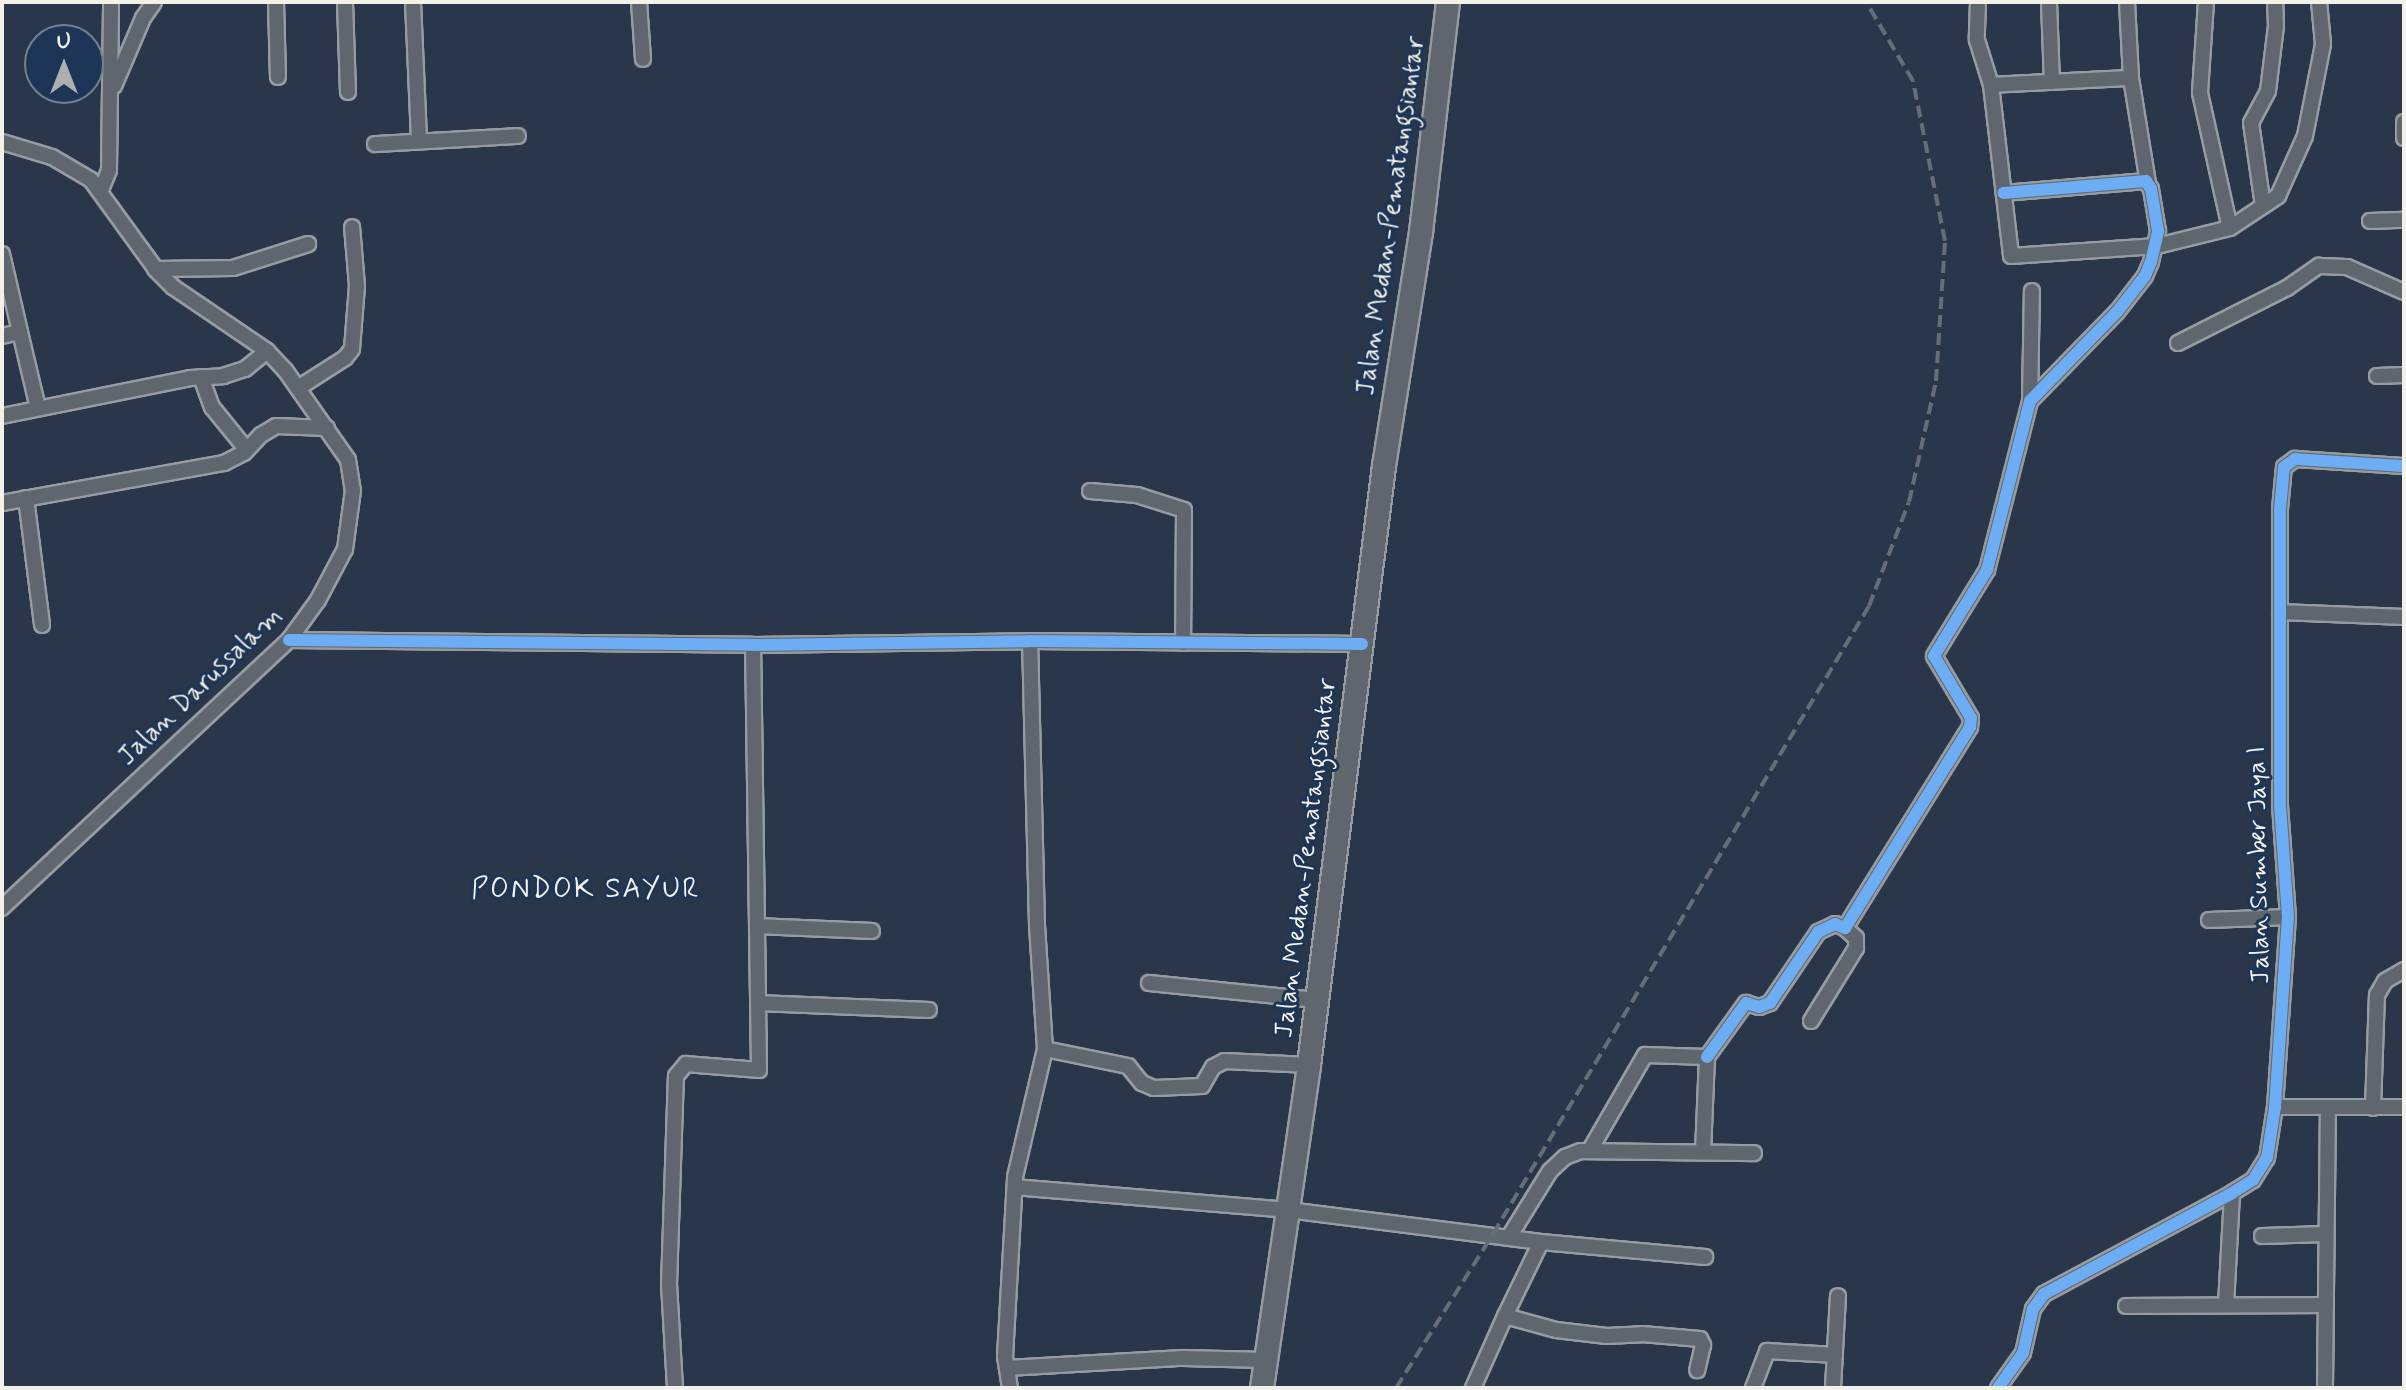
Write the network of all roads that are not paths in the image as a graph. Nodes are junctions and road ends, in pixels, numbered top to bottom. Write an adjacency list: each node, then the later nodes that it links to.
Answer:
1 (111, 2): 20 (street)
2 (154, 2): 20 (street)
3 (276, 2): 15 (street)
4 (345, 2): 19 (street)
5 (413, 2): 24 (street)
6 (639, 2): 14 (street)
7 (1448, 2): 64 (highway, Jalan Medan-Pematangsiantar)
8 (1978, 2): 18 (street)
9 (2049, 2): 17 (street)
10 (2127, 2): 16 (street)
11 (2206, 2): 34 (street)
12 (2275, 2): 30 (street)
13 (2319, 2): 30 (street)
14 (643, 59)
15 (278, 77)
16 (2131, 78): 17 (street); 27 (street)
17 (2052, 82): 18 (street)
18 (1991, 85): 29 (street)
19 (348, 92)
20 (110, 114): 28 (street)
21 (2404, 122): 23 (street)
22 (518, 136): 24 (street)
23 (2404, 138)
24 (419, 141): 26 (street)
25 (2, 142): 28 (street, Jalan Darussalam)
26 (375, 144)
27 (2148, 183): 29 (street); 36 (street)
28 (101, 190): 38 (street, Jalan Darussalam)
29 (2004, 193): 36 (street)
30 (2263, 206): 34 (street)
31 (2404, 220): 32 (street)
32 (2370, 221)
33 (352, 227): 48 (street)
34 (2230, 228): 36 (street)
35 (308, 244): 38 (street)
36 (2157, 246): 49 (street)
37 (2, 254): 41 (street)
38 (155, 269): 44 (street, Jalan Darussalam)
39 (2032, 291): 49 (street)
40 (2404, 292): 43 (street)
41 (20, 332): 42 (street); 50 (street)
42 (2, 336)
43 (2178, 343)
44 (267, 351): 47 (street); 48 (street, Jalan Darussalam)
45 (2404, 375): 46 (street)
46 (2377, 376)
47 (201, 377): 50 (street); 53 (street)
48 (298, 388): 52 (street, Jalan Darussalam)
49 (2030, 401): 70 (street)
50 (38, 408): 51 (street)
51 (2, 416)
52 (327, 428): 53 (street); 61 (street, Jalan Darussalam)
53 (246, 449): 56 (street)
54 (2404, 466): 58 (street, Jalan Sumber Jaya I)
55 (1090, 491): 63 (street)
56 (26, 498): 57 (street); 60 (street)
57 (2, 503)
58 (2280, 612): 59 (street); 67 (street, Jalan Sumber Jaya I)
59 (2404, 617)
60 (42, 625)
61 (289, 640): 65 (street); 66 (street, Jalan Darussalam)
62 (1030, 641): 63 (street); 65 (street); 78 (street)
63 (1183, 643): 64 (street)
64 (1362, 644): 74 (highway, Jalan Medan-Pematangsiantar)
65 (753, 645): 69 (street)
66 (2, 908)
67 (2288, 917): 68 (street); 81 (street, Jalan Sumber Jaya I)
68 (2209, 920)
69 (757, 926): 71 (street); 75 (street)
70 (1845, 928): 77 (street); 79 (street)
71 (872, 931)
72 (2404, 970): 83 (street)
73 (1149, 983): 74 (street)
74 (1317, 1000): 80 (highway, Jalan Medan-Pematangsiantar)
75 (758, 1003): 76 (street); 105 (street)
76 (929, 1010)
77 (1811, 1021)
78 (1045, 1049): 80 (street); 88 (street)
79 (1707, 1057): 85 (street); 86 (street)
80 (1309, 1065): 90 (highway, Jalan Medan-Pematangsiantar)
81 (2275, 1107): 84 (street); 89 (street, Jalan Sumber Jaya I)
82 (2404, 1107): 83 (street)
83 (2373, 1108): 84 (street)
84 (2328, 1109): 91 (street)
85 (1590, 1150): 86 (street); 93 (street)
86 (1703, 1152): 87 (street)
87 (1754, 1153)
88 (1015, 1187): 90 (street); 103 (street)
89 (2232, 1193): 97 (street); 111 (street, Jalan Sumber Jaya I)
90 (1288, 1210): 93 (street); 102 (highway, Jalan Medan-Pematangsiantar)
91 (2326, 1234): 92 (street); 98 (street)
92 (2262, 1236)
93 (1509, 1237): 94 (street)
94 (1541, 1242): 95 (street); 100 (street)
95 (1705, 1257)
96 (1838, 1296): 101 (street)
97 (2226, 1305): 98 (street); 99 (street)
98 (2326, 1305): 112 (street)
99 (2126, 1306)
100 (1505, 1316): 104 (street); 108 (street)
101 (1835, 1355): 109 (street); 110 (street)
102 (1266, 1360): 103 (street); 107 (highway, Jalan Medan-Pematangsiantar)
103 (1007, 1368): 106 (street)
104 (1697, 1370)
105 (675, 1388)
106 (1010, 1388)
107 (1262, 1388)
108 (1473, 1388)
109 (1753, 1388)
110 (1833, 1388)
111 (1998, 1388)
112 (2325, 1388)

